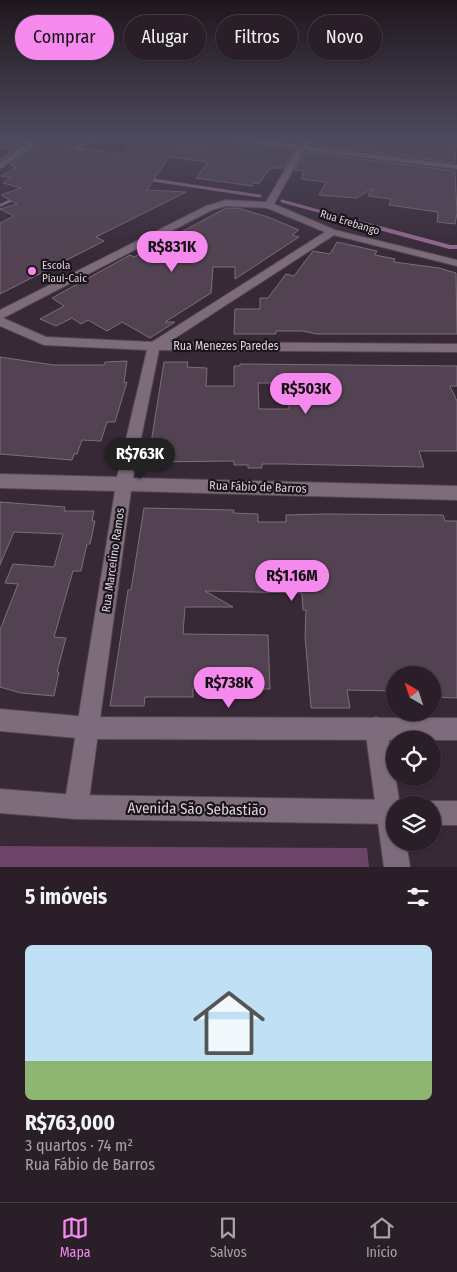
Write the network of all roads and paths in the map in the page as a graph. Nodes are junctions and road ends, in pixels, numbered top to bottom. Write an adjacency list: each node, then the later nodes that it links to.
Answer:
1 (285, 177): 2 (street)
2 (269, 205): 3 (street, Rua Erebango); 5 (street, Rua Erebango)
3 (332, 232): 4 (street, Rua Erebango); 7 (street)
4 (457, 263)
5 (0, 315)
6 (0, 321): 7 (street, Rua Menezes Paredes)
7 (154, 346): 8 (street, Rua Menezes Paredes); 10 (street, Rua Marcelino Ramos)
8 (457, 348)
9 (0, 481): 10 (street, Rua Fábio de Barros)
10 (124, 483): 11 (street, Rua Fábio de Barros); 13 (street, Rua Marcelino Ramos)
11 (457, 493)
12 (0, 720): 13 (street)
13 (88, 728): 14 (street); 18 (street, Rua Marcelino Ramos)
14 (376, 728): 15 (street); 16 (street)
15 (457, 730)
16 (388, 796)
17 (0, 801): 18 (street, Avenida São Sebastião)
18 (76, 807): 19 (street, Avenida São Sebastião)
19 (386, 812)
20 (441, 813): 21 (street)
21 (457, 813)
22 (395, 851): 23 (street)
23 (397, 867)

